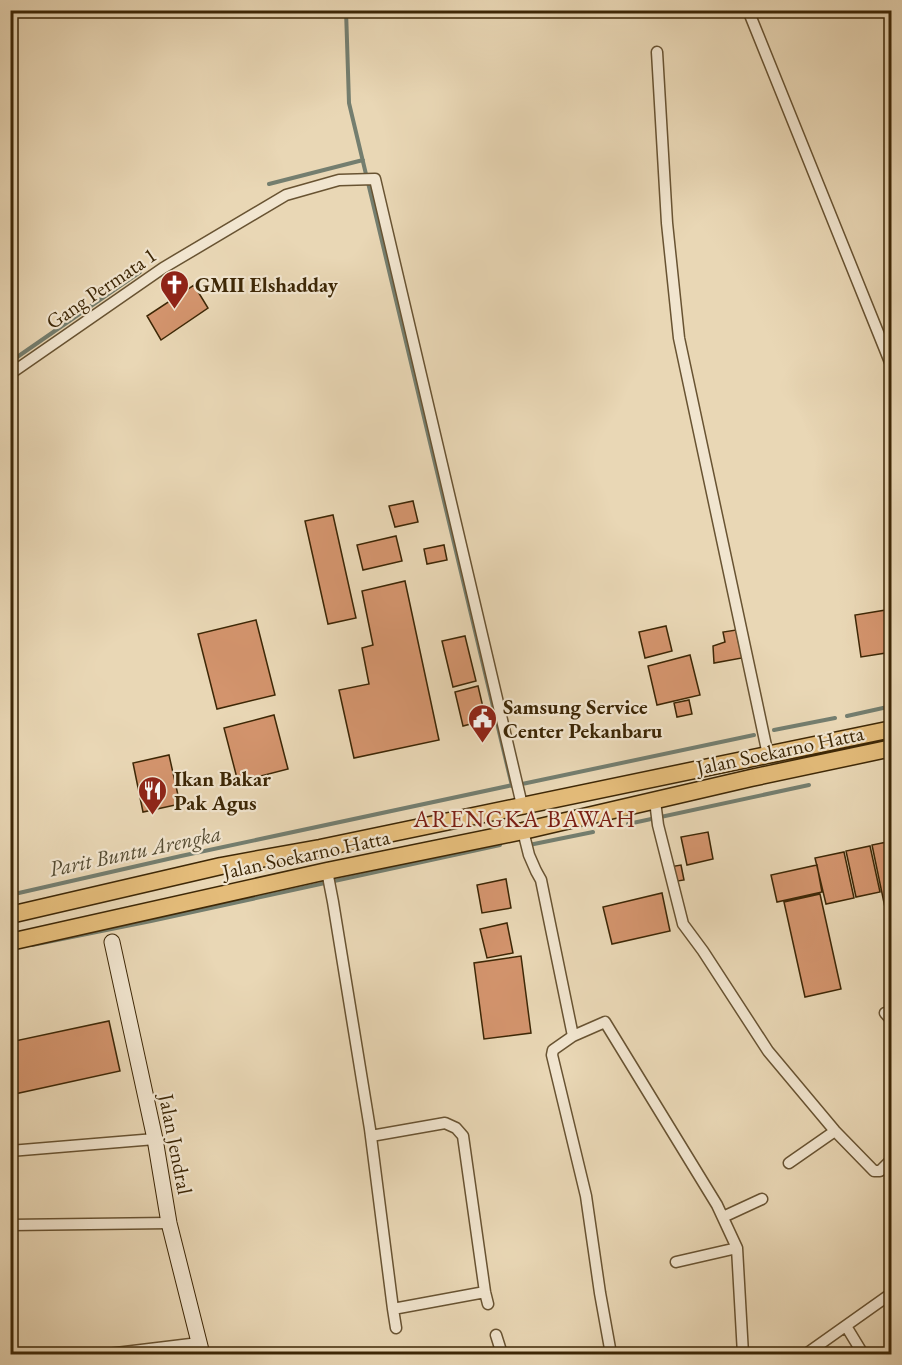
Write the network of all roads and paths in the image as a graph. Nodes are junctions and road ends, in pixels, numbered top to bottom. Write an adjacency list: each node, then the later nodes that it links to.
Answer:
1 (748, 10): 3 (street)
2 (657, 52): 7 (street)
3 (891, 367)
4 (10, 374): 8 (street, Gang Permata 1)
5 (891, 729): 7 (main road, Jalan Soekarno Hatta)
6 (891, 748): 9 (main road, Jalan Soekarno Hatta)
7 (768, 755): 8 (main road, Jalan Soekarno Hatta)
8 (522, 805): 12 (main road, Jalan Soekarno Hatta)
9 (655, 805): 10 (main road, Jalan Soekarno Hatta); 16 (street)
10 (524, 837): 11 (main road, Jalan Soekarno Hatta); 15 (street)
11 (328, 876): 13 (main road, Jalan Soekarno Hatta); 17 (street)
12 (10, 915)
13 (10, 942)
14 (112, 942): 18 (main road, Jalan Jendral)
15 (573, 1036): 23 (street); 38 (street)
16 (835, 1131): 20 (street); 21 (street)
17 (370, 1136): 28 (street); 31 (street)
18 (155, 1138): 19 (street); 24 (main road, Jalan Jendral)
19 (10, 1151)
20 (891, 1160)
21 (789, 1163)
22 (762, 1199): 23 (street)
23 (723, 1217): 26 (street)
24 (170, 1222): 25 (street); 35 (main road, Jalan Jendral)
25 (10, 1225)
26 (737, 1248): 27 (street); 39 (street)
27 (676, 1262)
28 (485, 1292): 30 (street); 31 (street)
29 (891, 1293): 32 (street)
30 (488, 1304)
31 (393, 1309): 33 (street)
32 (846, 1326): 40 (street); 41 (street)
33 (396, 1328)
34 (496, 1335): 37 (street)
35 (200, 1349): 36 (street)
36 (87, 1354)
37 (502, 1354)
38 (611, 1354)
39 (743, 1354)
40 (806, 1354)
41 (863, 1354)

